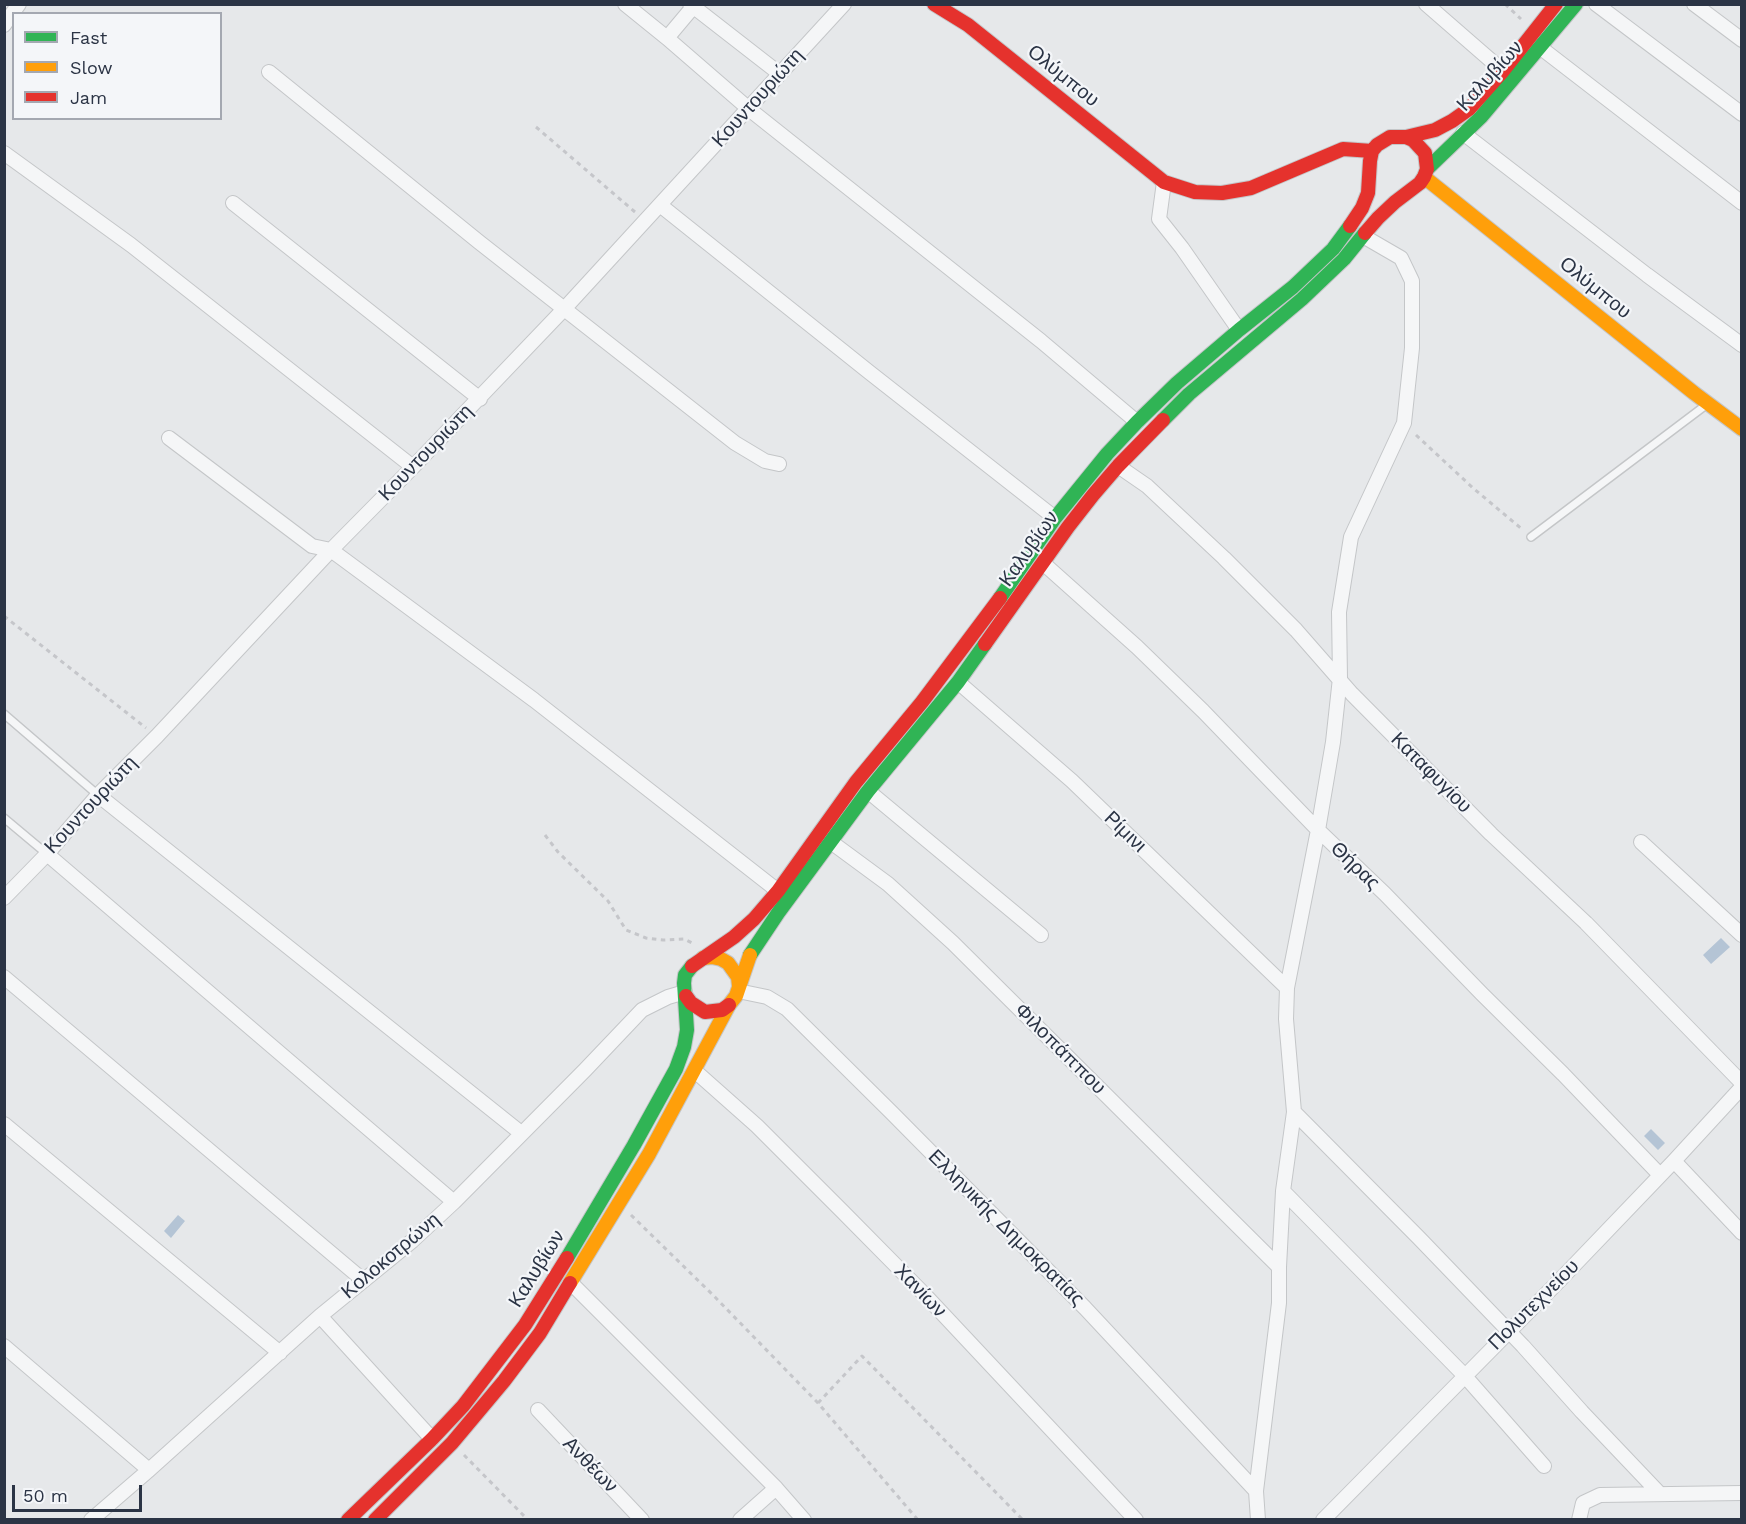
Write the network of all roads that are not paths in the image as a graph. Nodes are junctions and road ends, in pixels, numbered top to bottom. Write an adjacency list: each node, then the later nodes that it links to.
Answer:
1 (625, 4): 10 (street)
2 (844, 4): 15 (street, Κουντουριώτη)
3 (934, 4): 24 (main road, Ολύμπου)
4 (1426, 4): 13 (street)
5 (1556, 4): 13 (main road, Καλυβίων)
6 (1576, 4): 12 (main road, Καλυβίων)
7 (1596, 4): 17 (street)
8 (1694, 4): 11 (street)
9 (692, 6): 10 (street); 15 (street)
10 (667, 38): 16 (street)
11 (1742, 40)
12 (1541, 48): 18 (main road, Καλυβίων); 27 (street)
13 (1503, 71): 19 (main road, Καλυβίων)
14 (269, 72): 30 (street)
15 (780, 74): 16 (street, Κουντουριώτη)
16 (749, 109): 28 (street, Κουντουριώτη); 35 (street)
17 (1742, 114)
18 (1463, 133): 23 (main road, Καλυβίων); 32 (street)
19 (1406, 137): 20 (main road, Καλυβίων); 23 (main road)
20 (1372, 151): 22 (main road, Καλυβίων); 24 (main road)
21 (4, 153): 40 (street)
22 (1370, 170): 25 (main road); 31 (main road, Καλυβίων)
23 (1425, 173): 25 (main road, Καλυβίων); 34 (main road, Ολύμπου)
24 (1164, 182): 31 (street)
25 (1414, 189): 29 (main road, Καλυβίων)
26 (233, 203): 33 (street)
27 (1742, 203)
28 (660, 205): 30 (street, Κουντουριώτη); 41 (street)
29 (1363, 236): 39 (main road, Καλυβίων); 45 (street)
30 (565, 308): 33 (street, Κουντουριώτη); 38 (street)
31 (1239, 330): 35 (main road, Καλυβίων)
32 (1742, 345)
33 (480, 399): 40 (street, Κουντουριώτη)
34 (1708, 404): 36 (main road, Ολύμπου); 42 (lane)
35 (1137, 422): 41 (main road, Καλυβίων)
36 (1742, 429)
37 (168, 438): 43 (street)
38 (779, 464)
39 (1118, 465): 44 (main road, Καλυβίων); 45 (street, Καταφυγίου)
40 (413, 467): 43 (street, Κουντουριώτη)
41 (1055, 518): 55 (main road, Καλυβίων)
42 (1531, 537)
43 (331, 550): 49 (street, Κουντουριώτη); 55 (street)
44 (1044, 564): 46 (main road, Καλυβίων); 51 (street, Θήρας)
45 (1340, 678): 51 (street); 66 (street, Καταφυγίου)
46 (958, 682): 48 (main road, Καλυβίων); 62 (street, Ρίμινι)
47 (4, 714): 49 (lane)
48 (868, 791): 52 (main road, Καλυβίων); 57 (street)
49 (98, 795): 54 (street, Κουντουριώτη); 69 (street)
50 (4, 818): 54 (lane)
51 (1318, 830): 62 (street); 71 (street, Θήρας)
52 (831, 842): 61 (main road, Καλυβίων); 75 (street, Φιλοπάππου)
53 (1641, 842): 58 (street)
54 (47, 854): 56 (street, Κουντουριώτη); 73 (street)
55 (778, 891): 59 (main road, Καλυβίων)
56 (4, 898)
57 (1041, 935)
58 (1742, 935)
59 (700, 960): 61 (main road); 63 (main road, Καλυβίων)
60 (4, 977): 76 (street)
61 (738, 988): 64 (main road, Καλυβίων); 88 (street, Ελληνικής Δημοκρατίας)
62 (1287, 988): 67 (street)
63 (685, 994): 64 (main road); 69 (street, Κολοκοτρώνη); 84 (main road, Καλυβίων)
64 (729, 1005): 65 (main road, Καλυβίων)
65 (695, 1071): 77 (main road, Καλυβίων); 97 (street, Χανίων)
66 (1742, 1085): 70 (street, Πολυτεχνείου)
67 (1294, 1112): 72 (street); 79 (street)
68 (4, 1124): 81 (street)
69 (521, 1133): 73 (street, Κολοκοτρώνη)
70 (1674, 1161): 71 (street, Πολυτεχνείου); 74 (street)
71 (1660, 1175): 79 (street, Πολυτεχνείου)
72 (1283, 1191): 75 (street); 82 (street)
73 (454, 1202): 76 (street, Κολοκοτρώνη)
74 (1742, 1233)
75 (1279, 1267): 88 (street)
76 (363, 1280): 78 (street, Κολοκοτρώνη)
77 (571, 1284): 87 (street); 93 (main road, Καλυβίων)
78 (320, 1316): 81 (street, Κολοκοτρώνη); 84 (street)
79 (1508, 1331): 82 (street, Πολυτεχνείου); 90 (street)
80 (4, 1347): 86 (street)
81 (280, 1353): 86 (street, Κολοκοτρώνη)
82 (1464, 1375): 85 (street); 99 (street, Πολυτεχνείου)
83 (538, 1410): 94 (street, Ανθέων)
84 (432, 1439): 92 (main road, Καλυβίων)
85 (1544, 1466)
86 (149, 1470): 91 (street, Κολοκοτρώνη)
87 (776, 1488): 95 (street); 96 (street)
88 (1256, 1491): 98 (street)
89 (1742, 1492): 90 (street)
90 (1660, 1494): 100 (street)
91 (91, 1520)
92 (348, 1520)
93 (375, 1520)
94 (642, 1520)
95 (740, 1520)
96 (804, 1520)
97 (1136, 1520)
98 (1258, 1520)
99 (1323, 1520)
100 (1579, 1520)

